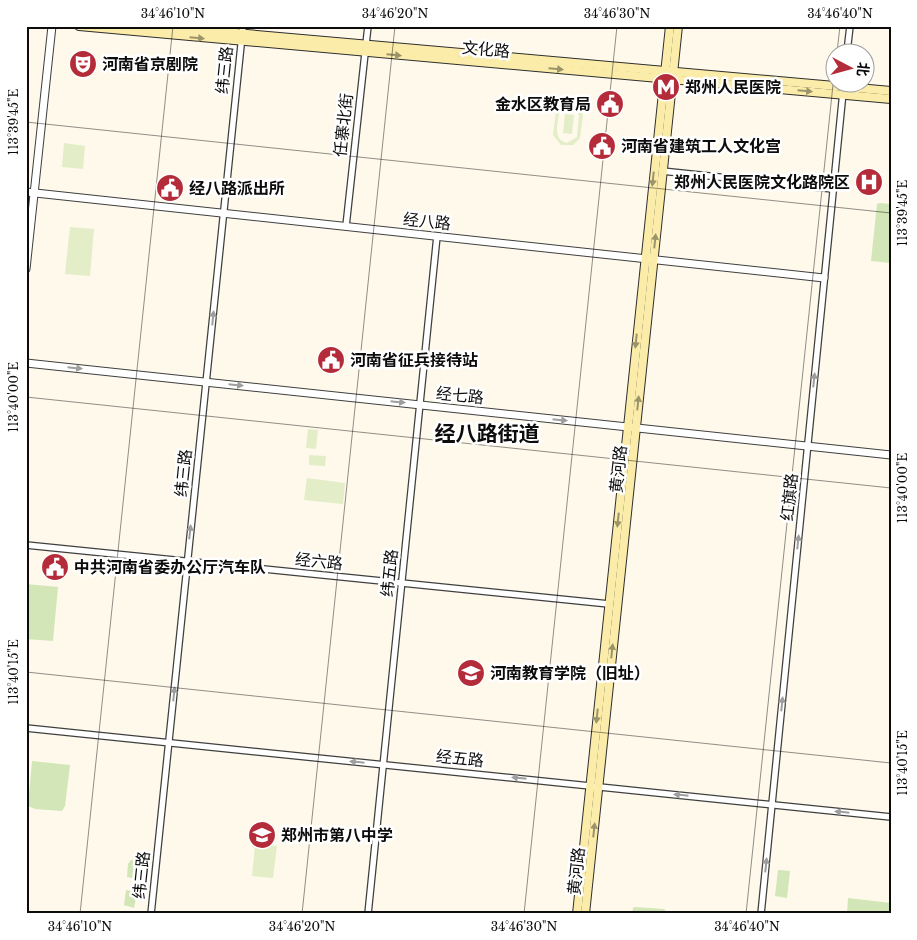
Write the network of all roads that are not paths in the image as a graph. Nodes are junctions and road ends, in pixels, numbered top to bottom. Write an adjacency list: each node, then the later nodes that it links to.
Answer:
1 (52, 26): 21 (street)
2 (79, 26): 8 (main road, 文化路, one-way to 8)
3 (156, 26): 8 (main road, 文化路)
4 (368, 26): 10 (street, 任寨北街)
5 (670, 26): 11 (main road, 黄河路)
6 (678, 26): 11 (main road, 黄河路)
7 (850, 26): 9 (street)
8 (242, 34): 10 (main road, 文化路); 22 (street, 纬三路)
9 (848, 42)
10 (366, 49): 11 (main road, 文化路); 23 (street, 任寨北街)
11 (669, 75): 12 (main road, 文化路); 18 (main road, 黄河路); 25 (main road, 黄河路, one-way to 25)
12 (824, 87)
13 (874, 90): 14 (main road, 文化路)
14 (891, 91)
15 (843, 92): 19 (street, 红旗路)
16 (860, 92): 17 (main road, 文化路)
17 (891, 99)
18 (662, 171): 19 (street); 25 (main road, 黄河路, one-way to 18)
19 (833, 190): 27 (street, 红旗路)
20 (26, 192): 21 (street, 经八路)
21 (34, 193): 22 (street, 经八路); 26 (street)
22 (224, 213): 23 (street, 经八路); 29 (street, 纬三路, one-way to 22)
23 (346, 226): 24 (street, 经八路)
24 (438, 236): 25 (street, 经八路); 30 (street, 纬五路)
25 (649, 259): 27 (street, 经八路); 31 (main road, 黄河路)
26 (26, 269)
27 (824, 278): 32 (street, 红旗路, one-way to 27)
28 (26, 363): 29 (street, 经七路, one-way to 29)
29 (206, 382): 30 (street, 经七路, one-way to 30); 35 (street, 纬三路, one-way to 29)
30 (420, 404): 31 (street, 经七路, one-way to 31); 36 (street, 纬五路)
31 (631, 427): 32 (street, 经七路); 37 (main road, 黄河路, one-way to 37); 41 (main road, 黄河路, one-way to 31)
32 (808, 446): 33 (street, 经七路); 42 (street, 红旗路, one-way to 32)
33 (891, 455)
34 (26, 545): 35 (street, 经六路)
35 (187, 561): 36 (street, 经六路); 39 (street, 纬三路, one-way to 35)
36 (401, 583): 37 (street, 经六路); 40 (street, 纬五路)
37 (609, 604): 41 (main road, 黄河路, one-way to 41)
38 (26, 728): 39 (street, 经五路)
39 (169, 742): 40 (street, 经五路, one-way to 39); 44 (street, 纬三路)
40 (383, 764): 41 (street, 经五路, one-way to 40); 45 (street, 纬五路)
41 (594, 786): 42 (street, 经五路, one-way to 41); 46 (main road, 黄河路); 47 (main road, 黄河路, one-way to 41)
42 (772, 804): 43 (street, 经五路, one-way to 42); 48 (street, 红旗路, one-way to 42)
43 (891, 817)
44 (151, 914)
45 (368, 914)
46 (577, 914)
47 (585, 914)
48 (761, 914)

